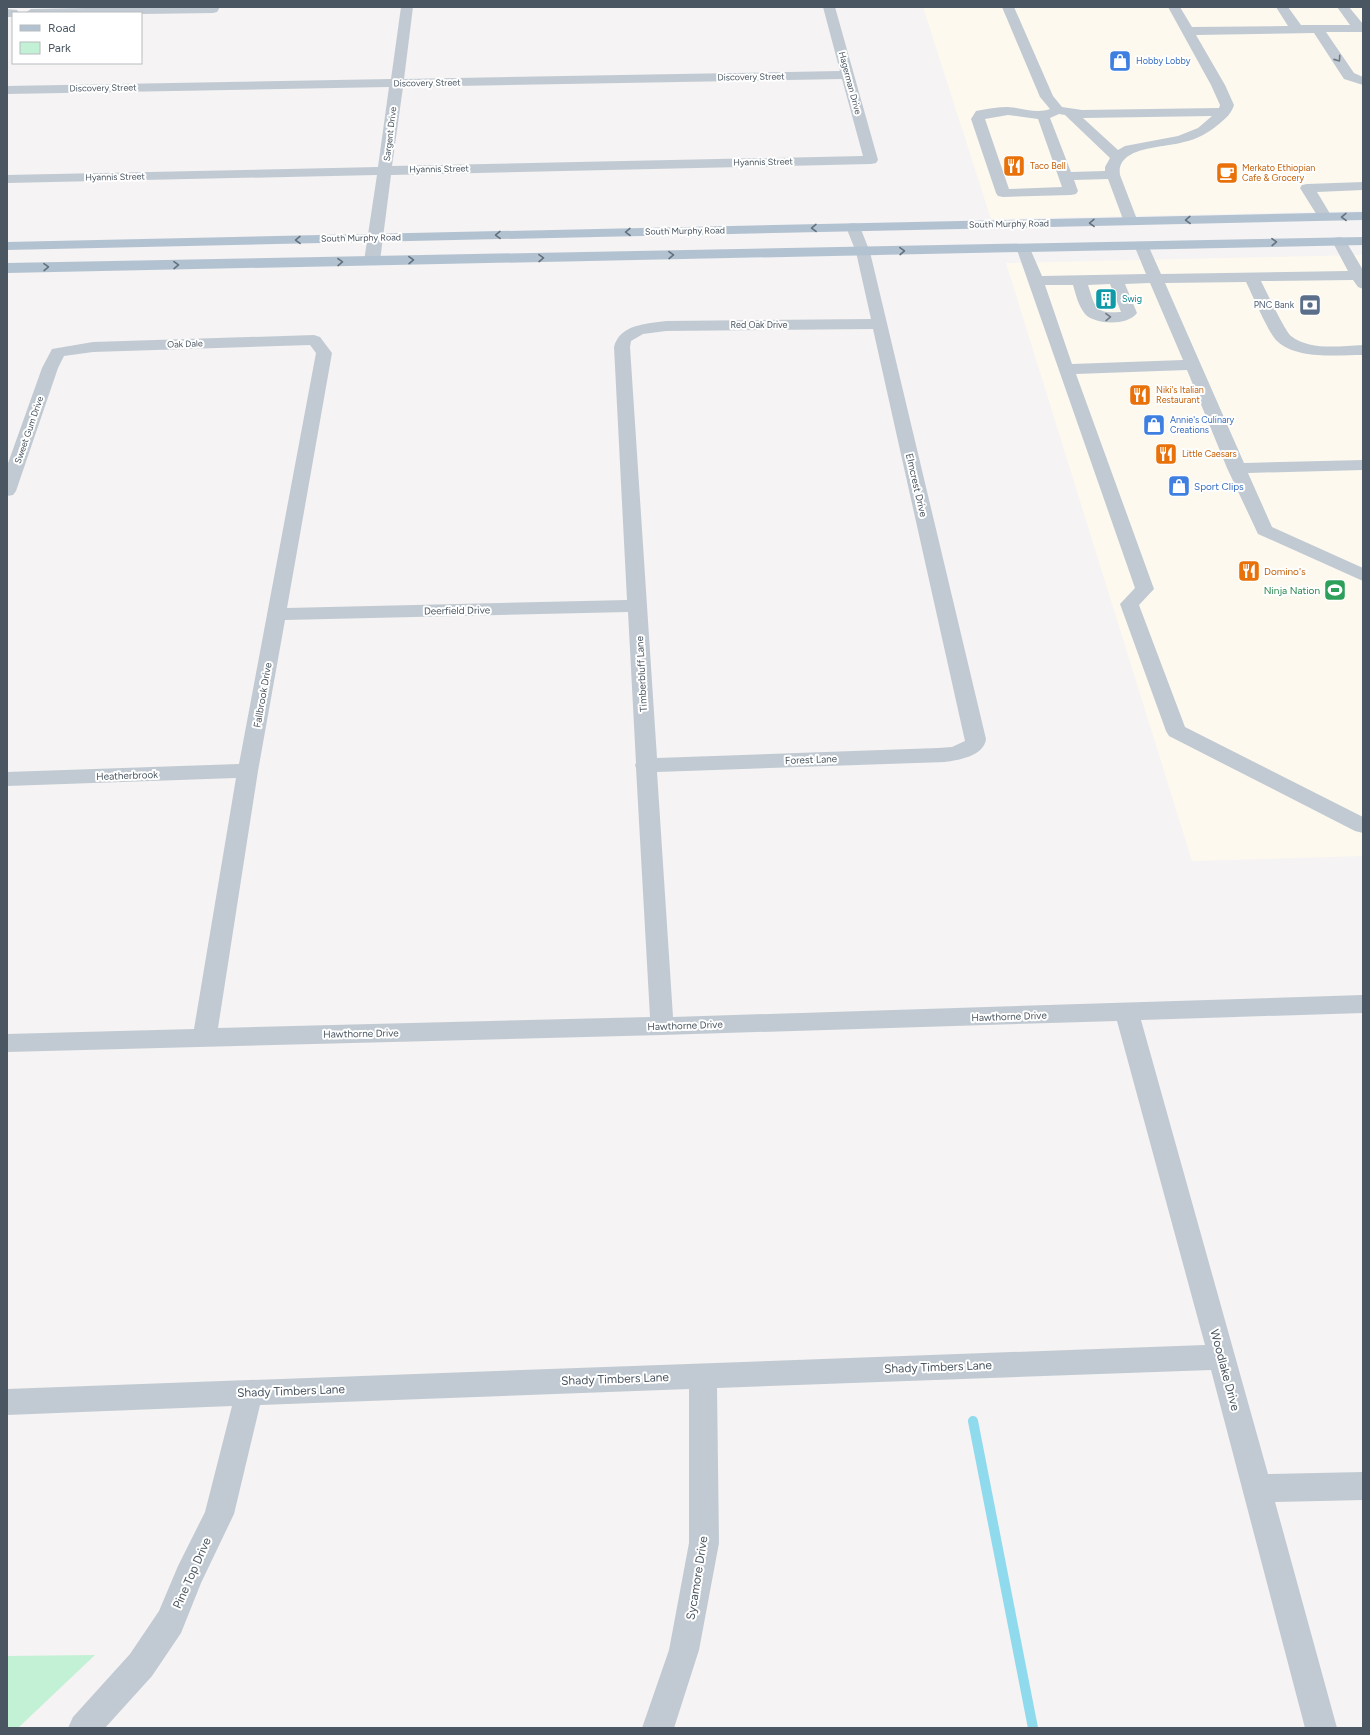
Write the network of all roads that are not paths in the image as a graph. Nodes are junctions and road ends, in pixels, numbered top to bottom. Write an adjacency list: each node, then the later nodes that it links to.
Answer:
1 (407, 7): 15 (street, Sargent Drive)
2 (829, 7): 13 (street, Hagerman Drive)
3 (1008, 7): 17 (street)
4 (1174, 7): 12 (street)
5 (1282, 7): 10 (street)
6 (1343, 7): 9 (street)
7 (213, 8): 8 (street)
8 (67, 12)
9 (1361, 28): 11 (street)
10 (1297, 29): 11 (street); 12 (street)
11 (1318, 29): 14 (street, one-way to 14)
12 (1187, 31): 18 (street)
13 (848, 75): 15 (street, Discovery Street); 21 (street, Hagerman Drive)
14 (1363, 81)
15 (396, 83): 16 (street, Discovery Street); 22 (street, Sargent Drive)
16 (7, 90)
17 (1064, 111): 18 (street); 19 (street); 20 (street)
18 (1225, 112): 20 (street)
19 (1043, 116): 24 (street); 24 (street)
20 (1117, 157): 23 (street)
21 (871, 160): 22 (street, Hyannis Street)
22 (385, 170): 25 (street, Hyannis Street); 31 (street, Sargent Drive)
23 (1113, 175): 24 (street); 29 (street)
24 (1065, 176)
25 (7, 179)
26 (1363, 186): 28 (street)
27 (1363, 216): 28 (main road, South Murphy Road, one-way to 28)
28 (1325, 217): 29 (main road, South Murphy Road, one-way to 29); 32 (main road)
29 (1131, 222): 30 (main road, South Murphy Road, one-way to 30); 34 (main road)
30 (853, 227): 31 (main road, South Murphy Road, one-way to 31); 37 (street, Elmcrest Drive)
31 (376, 238): 35 (main road, South Murphy Road, one-way to 35); 38 (street, Sargent Drive)
32 (1339, 241): 33 (main road); 34 (main road, one-way to 32); 42 (street)
33 (1363, 241)
34 (1141, 245): 36 (main road); 41 (street)
35 (7, 246)
36 (1023, 247): 37 (main road, one-way to 36); 45 (street)
37 (863, 252): 38 (main road, one-way to 37); 46 (street, Elmcrest Drive)
38 (372, 261): 39 (main road, one-way to 38)
39 (7, 268)
40 (1251, 277): 41 (street); 42 (street); 48 (street)
41 (1156, 279): 44 (street); 50 (street)
42 (1360, 279)
43 (1079, 280): 44 (street); 44 (street, one-way to 44); 45 (street)
44 (1116, 280)
45 (1036, 281): 52 (street)
46 (879, 324): 47 (street, Red Oak Drive); 59 (street, Elmcrest Drive)
47 (639, 330): 57 (street, Timberbluff Lane)
48 (1363, 350)
49 (324, 353): 51 (street, Oak Dale); 58 (street, Fallbrook Drive)
50 (1192, 365): 52 (street); 54 (street)
51 (50, 368): 55 (street, Sweet Gum Drive)
52 (1066, 369): 63 (street)
53 (1363, 465): 54 (street)
54 (1236, 468): 56 (street)
55 (7, 492)
56 (1363, 574)
57 (638, 606): 58 (street, Deerfield Drive); 60 (street, Timberbluff Lane)
58 (276, 614): 61 (street, Fallbrook Drive)
59 (975, 745): 60 (street, Forest Lane)
60 (645, 765): 66 (street, Timberbluff Lane)
61 (248, 771): 62 (street, Heatherbrook); 67 (street, Fallbrook Drive)
62 (7, 779)
63 (1363, 826)
64 (1363, 1004): 65 (street, Hawthorne Drive)
65 (1127, 1012): 66 (street, Hawthorne Drive); 69 (street, Woodlake Drive)
66 (662, 1026): 67 (street, Hawthorne Drive)
67 (205, 1037): 68 (street, Hawthorne Drive)
68 (7, 1042)
69 (1222, 1357): 70 (street, Shady Timbers Lane); 74 (street, Woodlake Drive)
70 (703, 1376): 71 (street, Shady Timbers Lane); 76 (street, Sycamore Drive)
71 (249, 1392): 72 (street, Shady Timbers Lane); 75 (street, Pine Top Drive)
72 (7, 1402)
73 (1363, 1486): 74 (street)
74 (1256, 1488): 77 (street, Woodlake Drive)
75 (84, 1728)
76 (658, 1728)
77 (1321, 1728)

